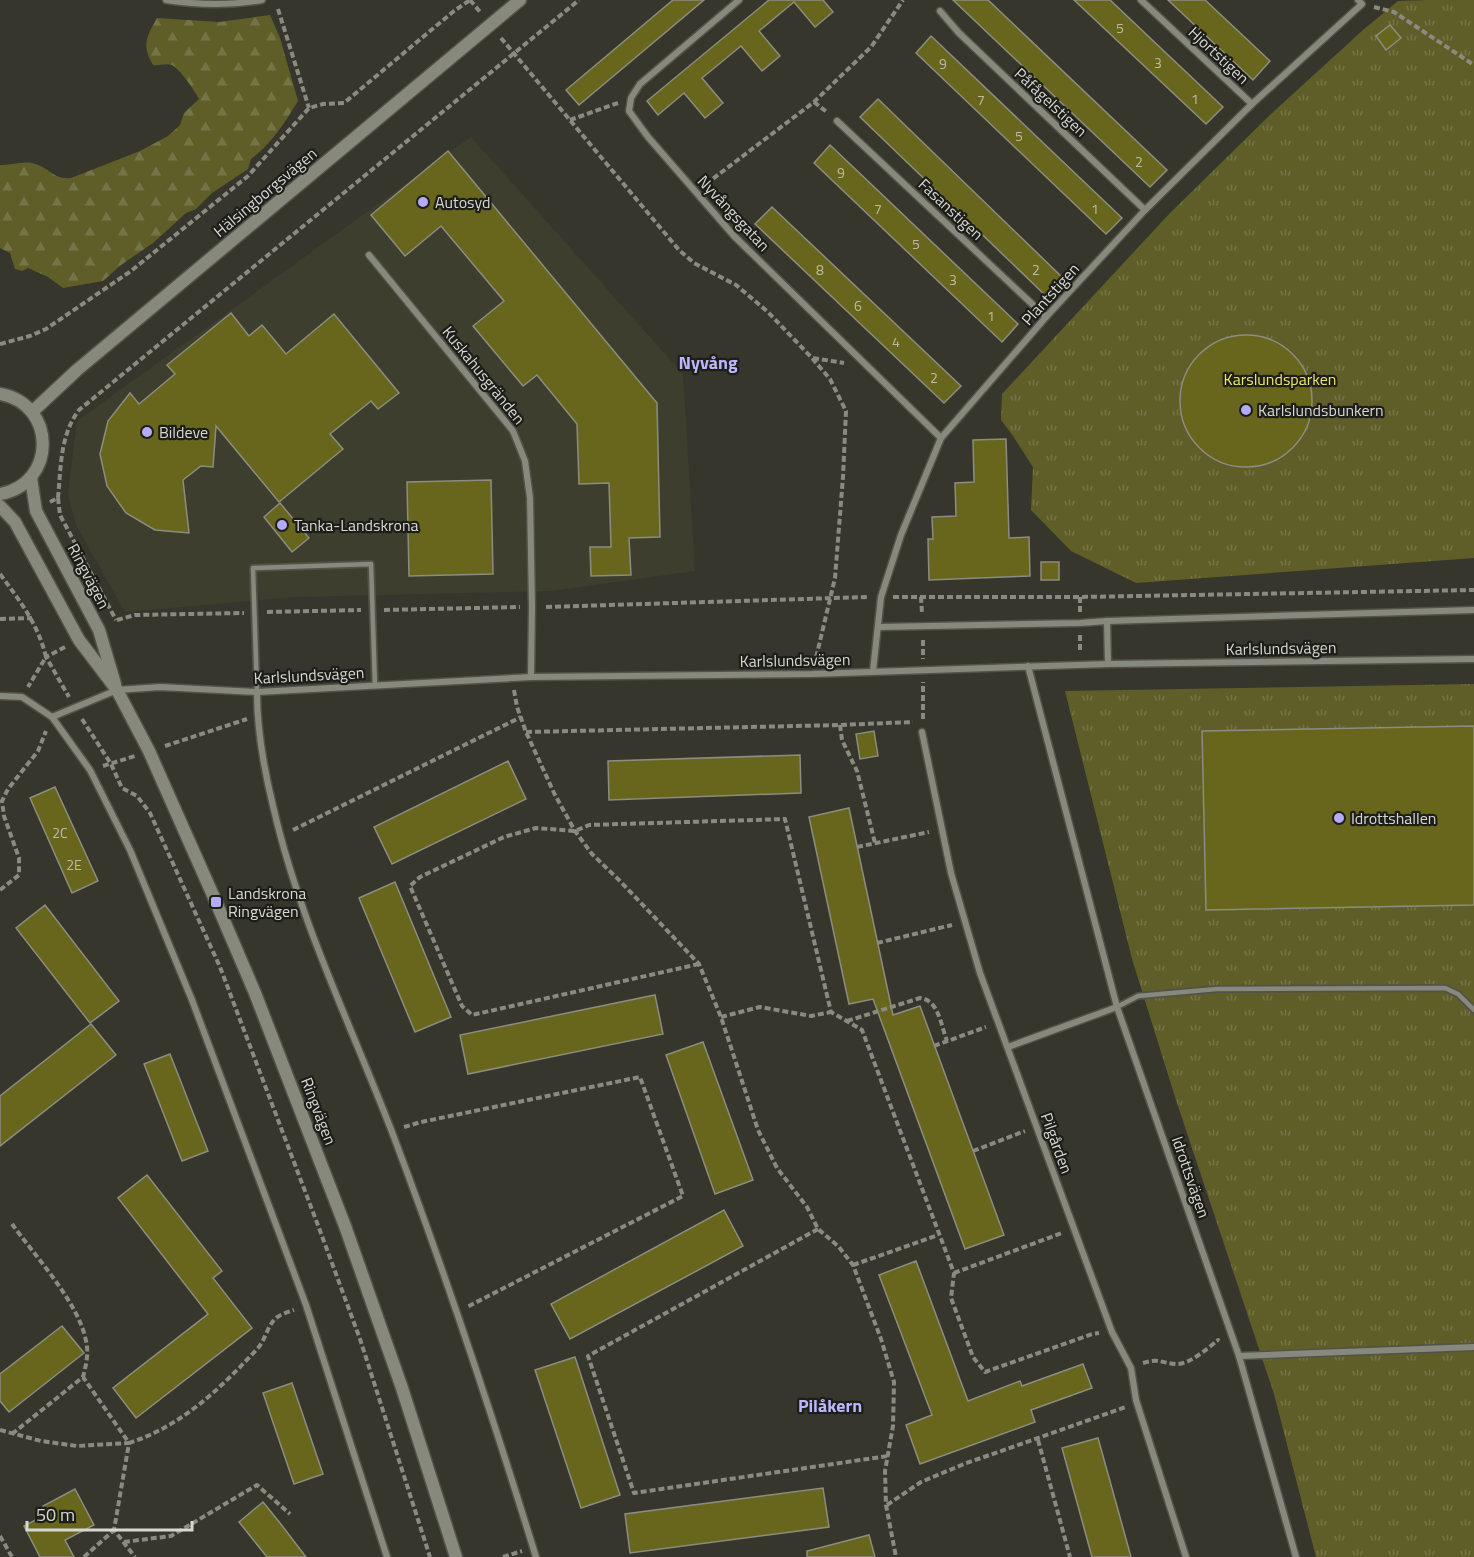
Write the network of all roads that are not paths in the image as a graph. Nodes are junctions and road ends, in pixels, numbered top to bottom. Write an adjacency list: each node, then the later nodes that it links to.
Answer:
1 (166, 0): 2 (street)
2 (261, 0)
3 (520, 0): 14 (main road, Hälsingborgsvägen)
4 (739, 0): 15 (street, Nyvångsgatan)
5 (1141, 0): 8 (street, Hjortstigen)
6 (1360, 2): 8 (street, Plantstigen)
7 (940, 11): 10 (street, Påfågelstigen)
8 (1252, 104): 10 (street, Plantstigen)
9 (837, 121): 12 (street, Fasanstigen)
10 (1145, 210): 12 (street, Plantstigen)
11 (369, 255): 26 (street, Kuskahusgränden)
12 (1046, 317): 15 (street, Plantstigen)
13 (0, 394): 14 (main road)
14 (32, 412): 16 (main road)
15 (941, 438): 21 (street, Plantstigen)
16 (31, 478): 17 (main road); 28 (main road, Ringvägen)
17 (0, 494)
18 (0, 506): 28 (main road, Ringvägen)
19 (1474, 610): 20 (street, Karlslundsvägen)
20 (1107, 621): 21 (street, Karlslundsvägen); 23 (street)
21 (879, 627): 25 (street, Plantstigen)
22 (1474, 659): 23 (street, Karlslundsvägen)
23 (1108, 663): 24 (street, Karlslundsvägen)
24 (1028, 666): 25 (street, Karlslundsvägen); 33 (street, Idrottsvägen)
25 (873, 671): 26 (street, Karlslundsvägen)
26 (531, 677): 27 (street, Karlslundsvägen)
27 (375, 686): 29 (street, Karlslundsvägen); 29 (lane)
28 (117, 690): 29 (street, Karlslundsvägen); 31 (street, Karlslundsvägen); 39 (main road, Ringvägen)
29 (257, 692): 40 (street)
30 (0, 696): 31 (street)
31 (52, 717): 38 (street)
32 (922, 732): 35 (street, Pilgården)
33 (1117, 1007): 34 (lane); 35 (street); 37 (street, Idrottsvägen)
34 (1474, 1010)
35 (1008, 1047): 41 (street, Pilgården)
36 (1474, 1347): 37 (street)
37 (1239, 1356): 42 (street, Idrottsvägen)
38 (387, 1557)
39 (456, 1557)
40 (536, 1557)
41 (1186, 1557)
42 (1296, 1557)

